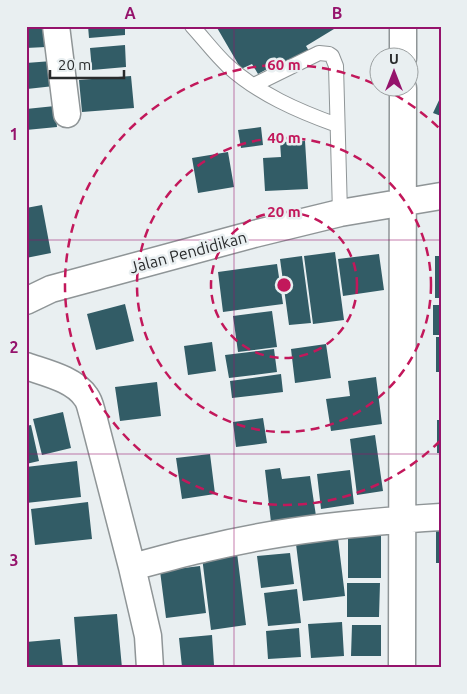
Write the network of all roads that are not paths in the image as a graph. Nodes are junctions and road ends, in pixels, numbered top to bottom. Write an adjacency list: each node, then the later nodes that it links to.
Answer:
1 (56, 26): 7 (street)
2 (192, 26): 5 (lane)
3 (403, 26): 4 (street)
4 (403, 48)
5 (254, 86): 8 (lane); 8 (lane)
6 (403, 98): 10 (street)
7 (67, 114)
8 (336, 125): 11 (lane)
9 (441, 196): 10 (street, Jalan Pendidikan)
10 (404, 202): 11 (street, Jalan Pendidikan); 15 (street)
11 (340, 213): 12 (street, Jalan Pendidikan)
12 (26, 301)
13 (26, 366): 16 (street)
14 (441, 517): 15 (street)
15 (402, 520): 16 (street); 18 (street)
16 (132, 567): 17 (street)
17 (150, 668)
18 (402, 668)

